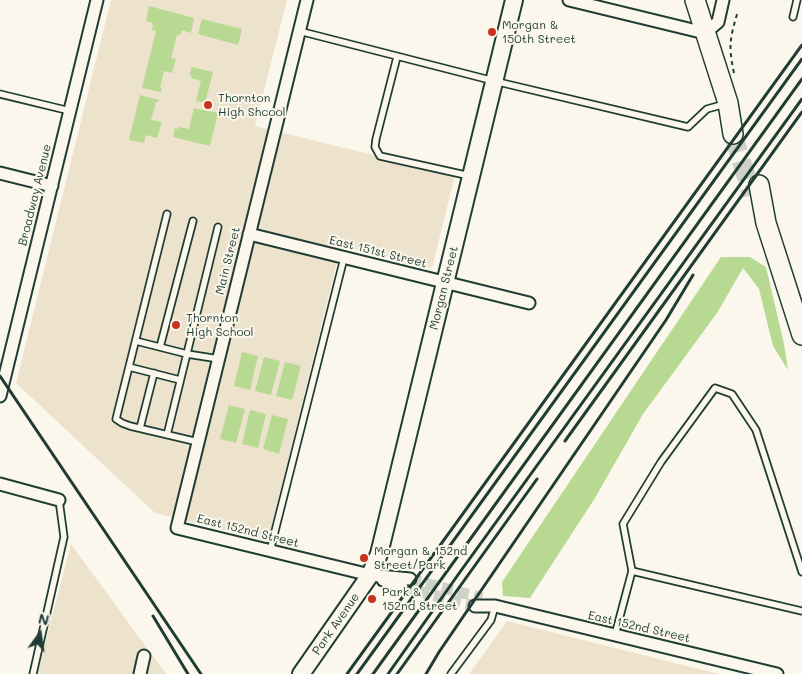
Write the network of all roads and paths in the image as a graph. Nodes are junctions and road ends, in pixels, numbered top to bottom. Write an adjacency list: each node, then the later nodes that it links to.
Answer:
1 (98, 0): 17 (street, Broadway Avenue)
2 (306, 0): 10 (street, Main Street)
3 (514, 0): 14 (street, Morgan Street)
4 (569, 0): 11 (street)
5 (695, 0): 11 (main road)
6 (723, 0): 11 (street)
7 (797, 0): 9 (lane)
8 (738, 11): 12 (path)
9 (793, 17)
10 (299, 32): 13 (lane); 26 (street, Main Street)
11 (705, 33): 16 (main road)
12 (730, 41)
13 (397, 57): 14 (lane); 20 (lane)
14 (494, 81): 16 (lane); 20 (street, Morgan Street)
15 (0, 94): 17 (lane)
16 (728, 103): 18 (main road)
17 (70, 111): 21 (street, Broadway Avenue)
18 (736, 130)
19 (0, 173): 21 (street)
20 (470, 177): 28 (street, Morgan Street)
21 (52, 186): 38 (street, Broadway Avenue)
22 (756, 190): 30 (main road)
23 (167, 214): 31 (lane)
24 (193, 221): 32 (lane)
25 (218, 227): 33 (lane)
26 (249, 234): 27 (street, East 151st Street); 34 (street, Main Street)
27 (344, 258): 28 (street, East 151st Street); 45 (lane)
28 (445, 282): 29 (street, East 151st Street); 48 (street, Morgan Street)
29 (530, 303)
30 (802, 335)
31 (136, 341): 32 (lane); 35 (lane)
32 (160, 347): 33 (lane)
33 (187, 354): 34 (lane); 37 (lane)
34 (218, 359): 41 (street, Main Street)
35 (129, 367): 36 (lane); 39 (lane)
36 (154, 373): 37 (lane); 39 (lane)
37 (180, 380): 40 (lane)
38 (0, 396)
39 (140, 428): 40 (lane)
40 (167, 435): 41 (lane)
41 (198, 442): 44 (street, Main Street)
42 (0, 484): 43 (street)
43 (59, 500): 55 (lane)
44 (177, 528): 45 (street, East 152nd Street)
45 (270, 551): 48 (street, East 152nd Street)
46 (632, 571): 47 (lane); 52 (lane); 53 (lane)
47 (802, 572)
48 (370, 575): 49 (street, East 152nd Street); 57 (street, Park Avenue)
49 (406, 583)
50 (478, 602): 51 (street, East 152nd Street)
51 (495, 606): 53 (street, East 152nd Street); 58 (lane)
52 (802, 611)
53 (615, 635): 59 (street, East 152nd Street)
54 (144, 656): 56 (street)
55 (33, 674)
56 (140, 674)
57 (301, 674)
58 (451, 674)
59 (777, 674)

